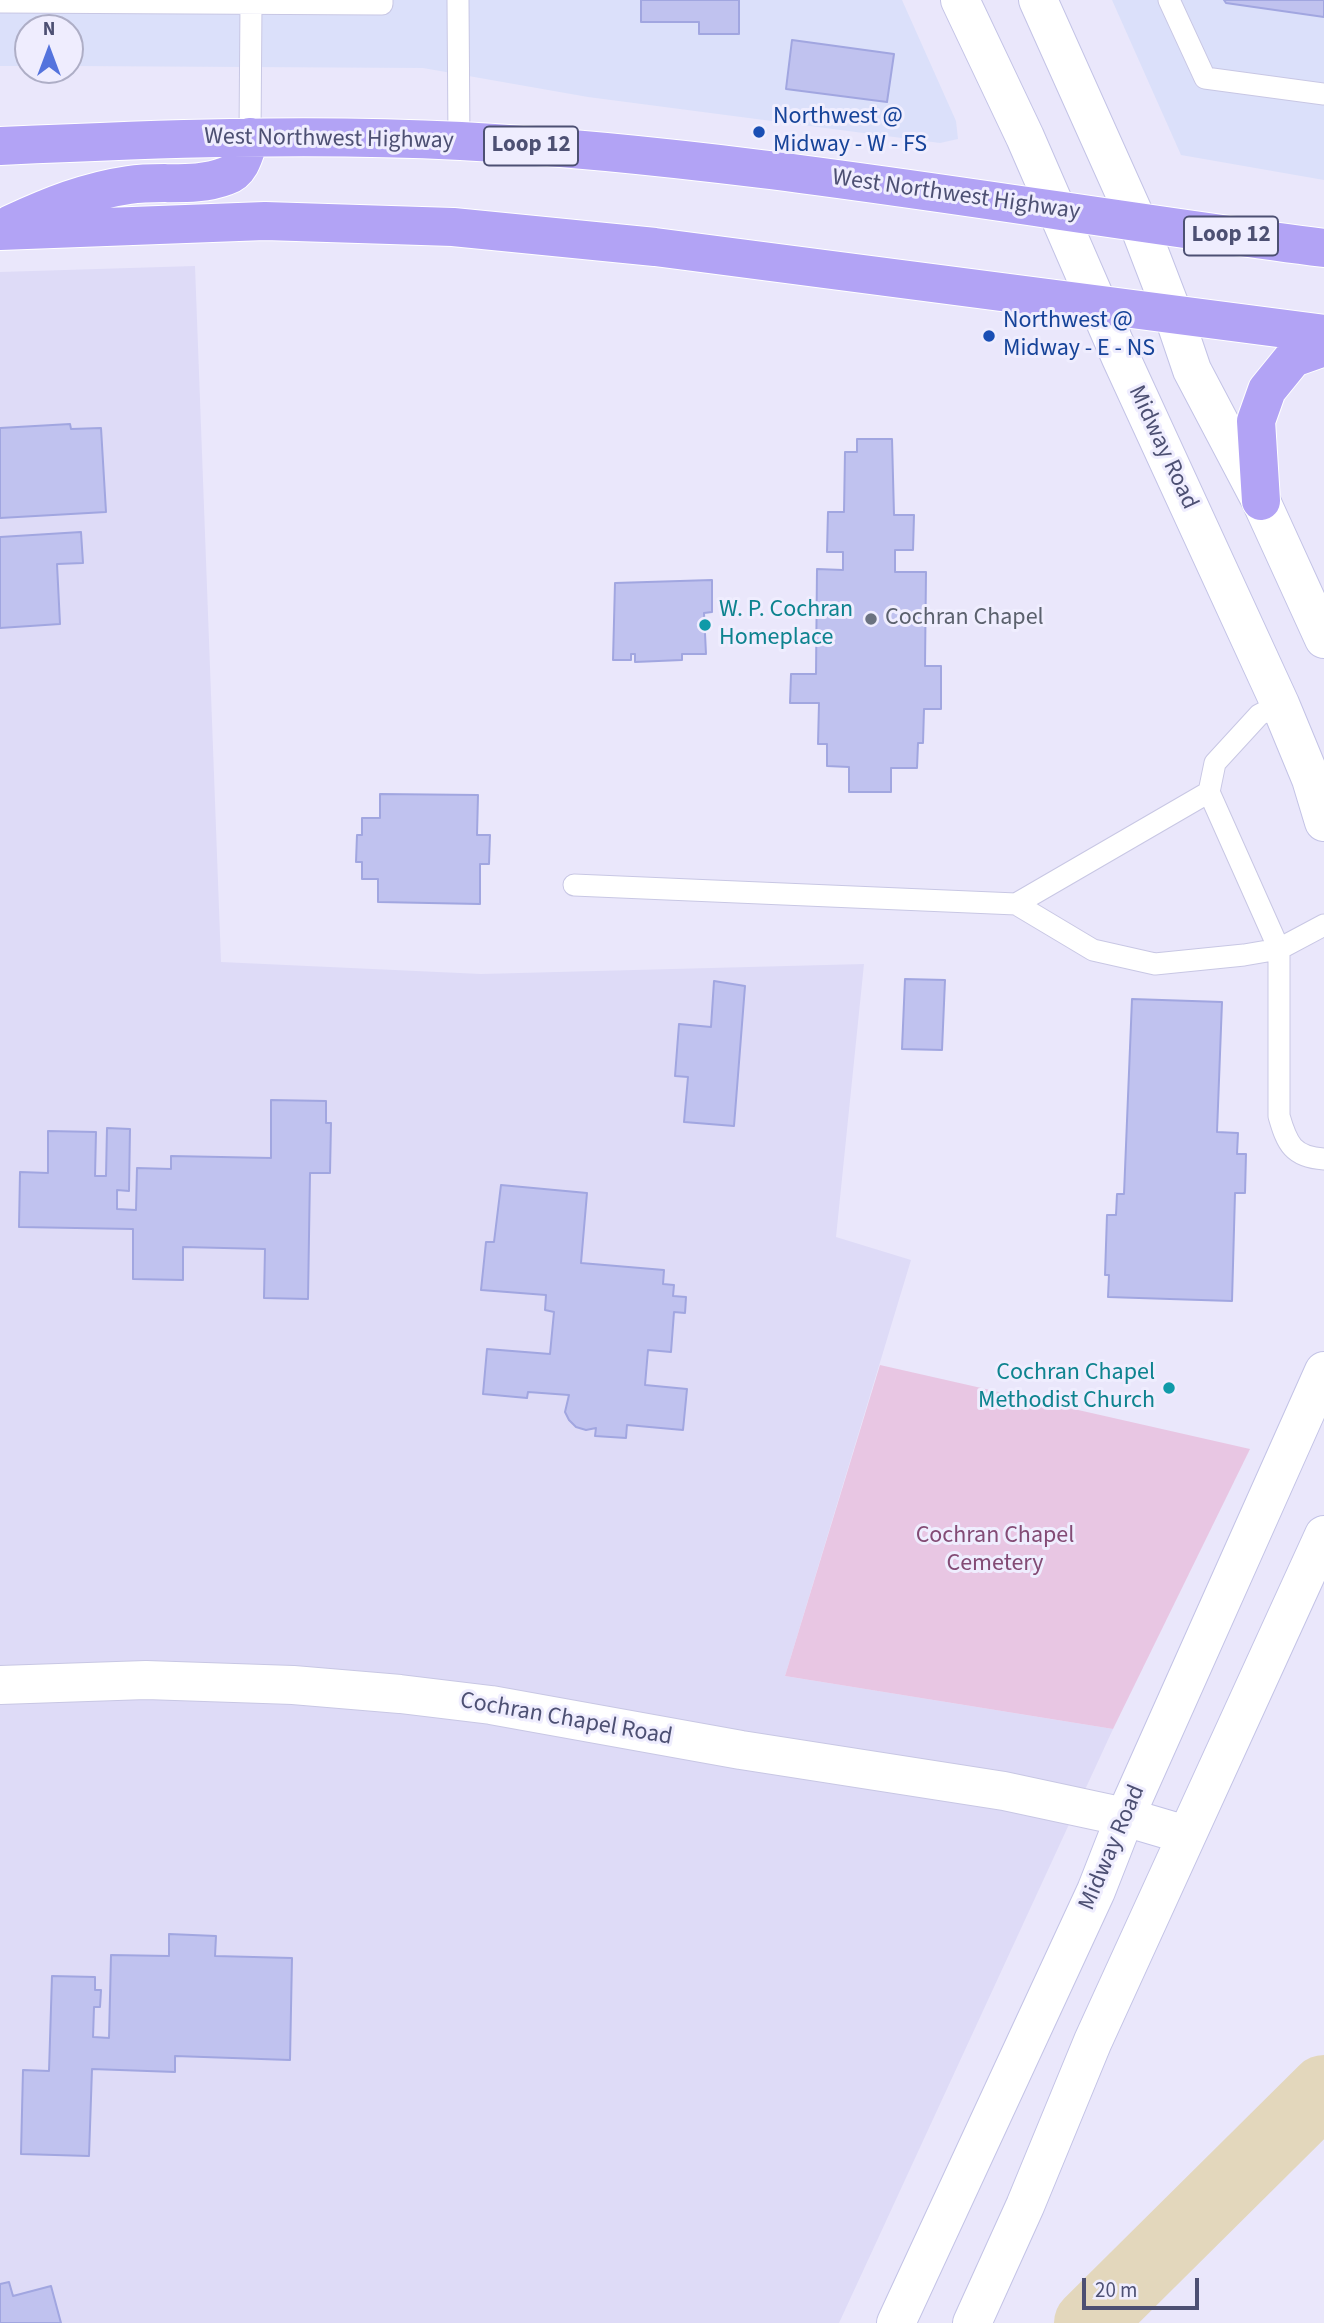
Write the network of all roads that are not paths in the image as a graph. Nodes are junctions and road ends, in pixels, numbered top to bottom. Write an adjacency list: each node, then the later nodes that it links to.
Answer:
1 (382, 0): 7 (lane)
2 (458, 0): 10 (lane)
3 (960, 0): 12 (main road, Midway Road)
4 (1038, 0): 13 (main road)
5 (1169, 0): 8 (lane)
6 (0, 2): 7 (lane)
7 (251, 4): 9 (lane)
8 (1324, 94)
9 (250, 137): 10 (main road, West Northwest Highway / Loop 12); 11 (main road, West Northwest Highway / Loop 12); 14 (main road)
10 (459, 141): 12 (main road, West Northwest Highway / Loop 12)
11 (0, 146)
12 (1058, 210): 13 (main road, West Northwest Highway / Loop 12); 16 (main road, Midway Road)
13 (1138, 223): 15 (main road, West Northwest Highway / Loop 12); 17 (main road)
14 (0, 230): 16 (main road)
15 (1324, 248)
16 (1097, 303): 17 (main road); 22 (main road, Midway Road)
17 (1173, 314): 18 (main road); 20 (main road)
18 (1324, 334)
19 (1324, 347): 20 (main road)
20 (1261, 501): 21 (main road)
21 (1324, 639)
22 (1280, 704): 23 (lane); 24 (main road, Midway Road)
23 (1209, 792): 26 (lane); 28 (lane)
24 (1324, 822)
25 (574, 885): 26 (lane)
26 (1016, 904): 28 (lane)
27 (1324, 925): 28 (lane)
28 (1279, 949): 29 (lane)
29 (1324, 1159)
30 (1324, 1371): 33 (main road, Midway Road)
31 (1324, 1535): 34 (main road)
32 (0, 1685): 33 (main road, Cochran Chapel Road)
33 (1125, 1817): 34 (main road, Cochran Chapel Road); 35 (main road, Midway Road)
34 (1186, 1835): 36 (main road)
35 (896, 2323)
36 (972, 2323)

